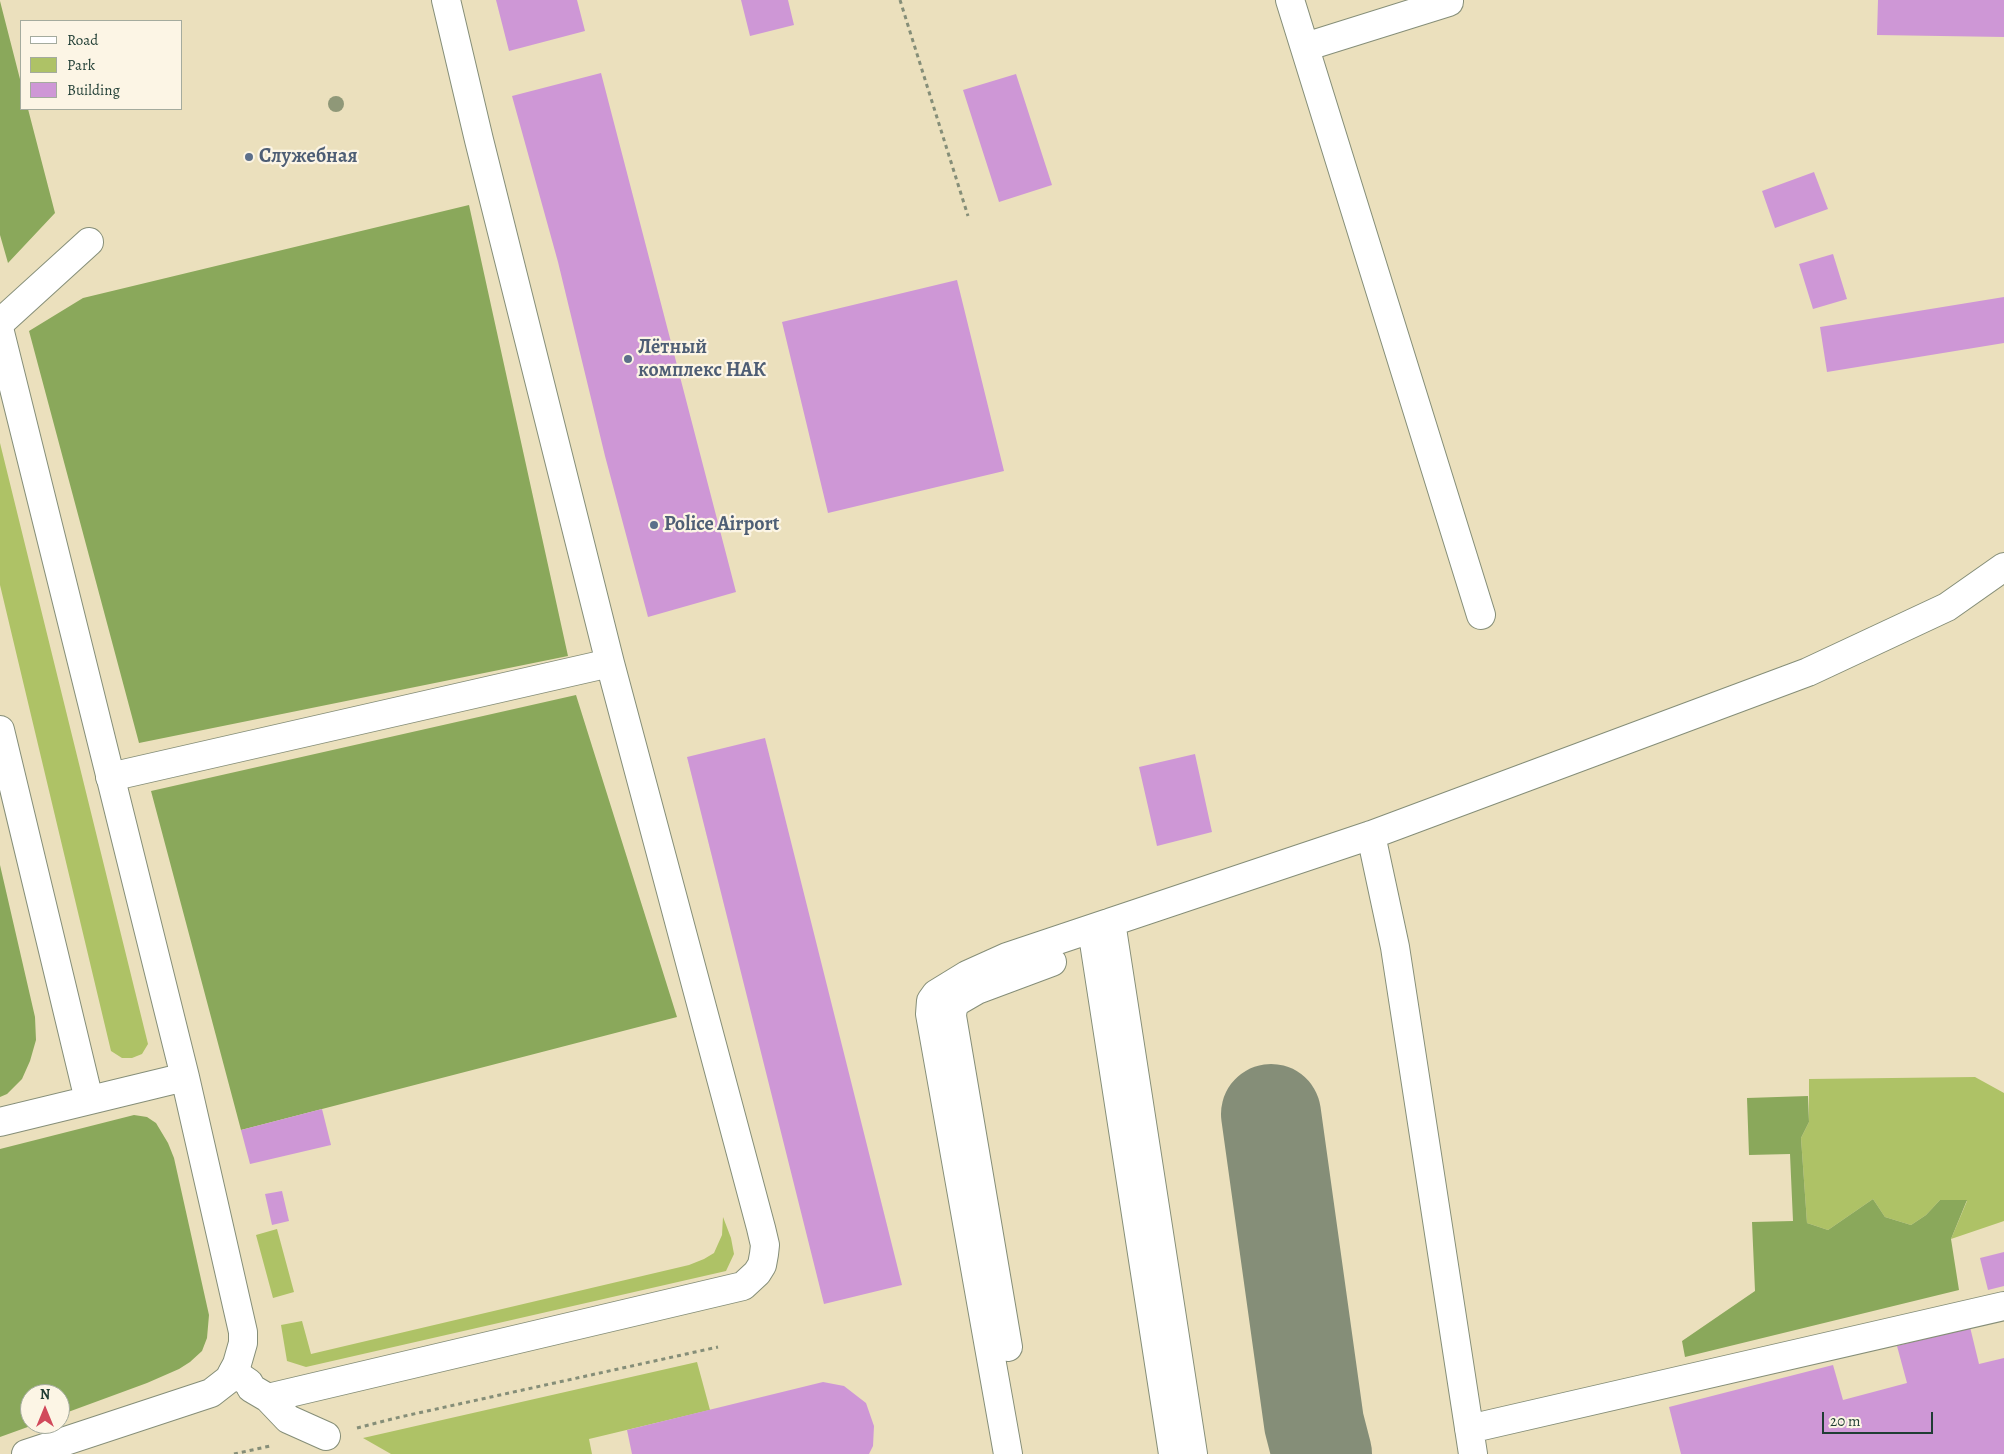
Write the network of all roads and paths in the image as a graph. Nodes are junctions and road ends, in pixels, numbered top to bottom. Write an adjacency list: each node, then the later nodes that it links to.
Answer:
1 (446, 0): 14 (main road)
2 (900, 0): 6 (path)
3 (1290, 0): 5 (main road)
4 (1449, 0): 5 (main road)
5 (1305, 47): 13 (main road)
6 (968, 216)
7 (89, 242): 8 (main road)
8 (0, 322)
9 (0, 332): 10 (main road)
10 (4, 369): 16 (main road)
11 (2004, 567): 17 (main road)
12 (2004, 590): 17 (main road)
13 (1481, 615)
14 (610, 663): 16 (main road); 25 (main road)
15 (0, 730): 20 (main road)
16 (110, 777): 19 (main road)
17 (1373, 844): 18 (main road); 27 (main road)
18 (1103, 935): 31 (main road); 32 (main road); 33 (main road); 34 (main road)
19 (185, 1077): 20 (main road); 24 (main road)
20 (89, 1100): 21 (main road)
21 (0, 1122)
22 (2004, 1306): 27 (main road)
23 (718, 1347): 26 (path)
24 (233, 1372): 25 (main road); 29 (main road)
25 (268, 1398): 26 (main road)
26 (326, 1436)
27 (1471, 1441)
28 (274, 1446): 30 (path)
29 (26, 1454)
30 (234, 1454)
31 (1008, 1454)
32 (1027, 1454)
33 (1173, 1454)
34 (1193, 1454)

